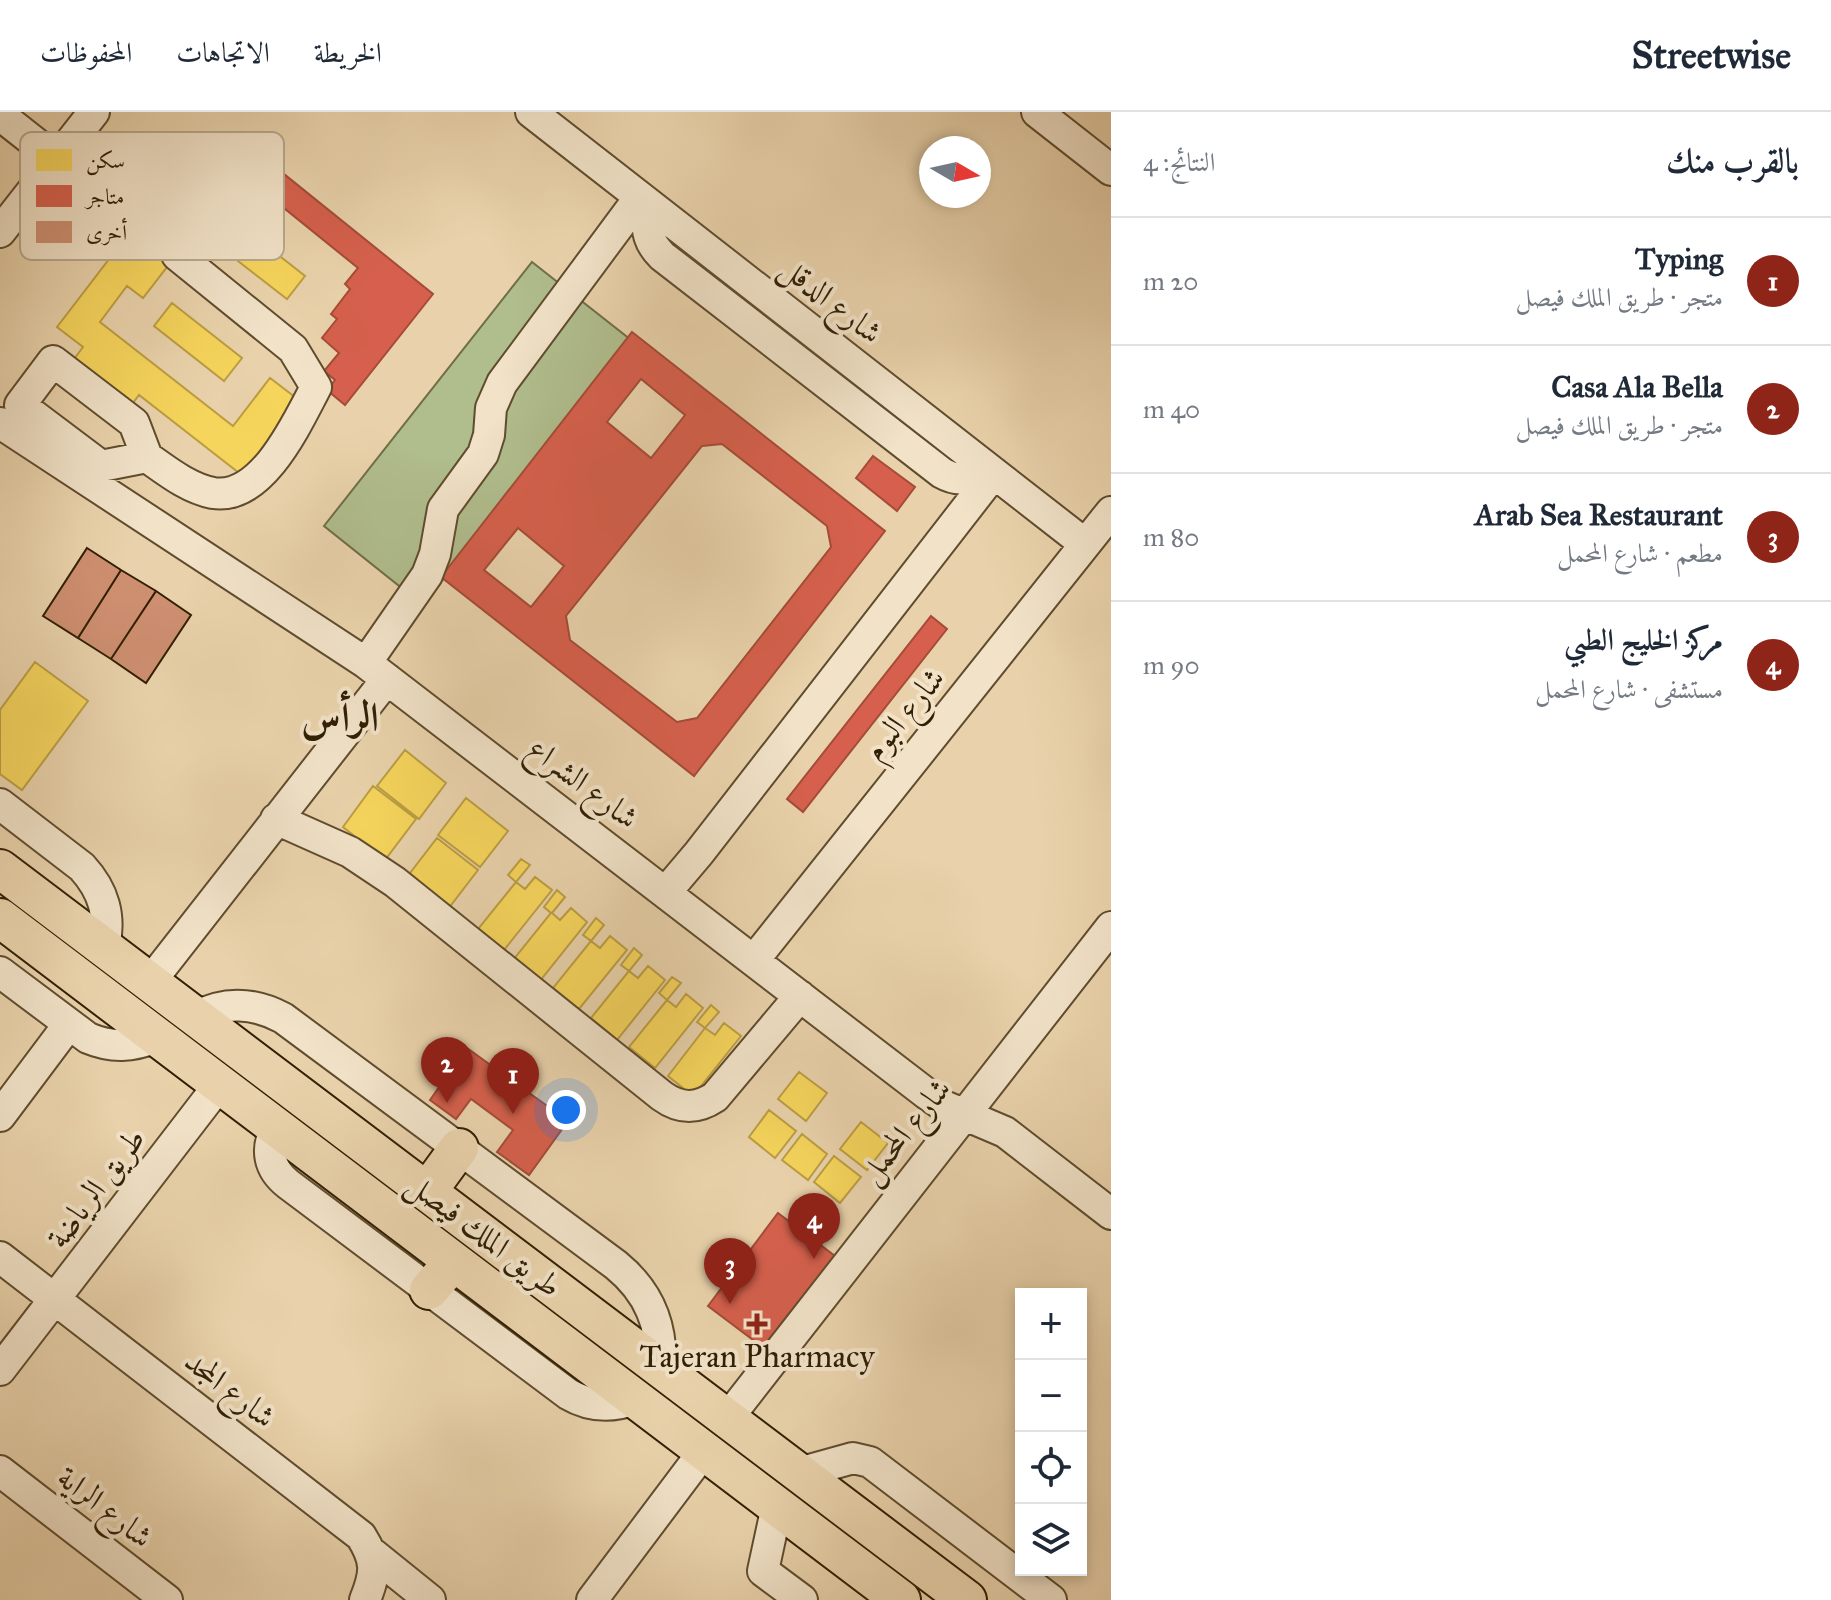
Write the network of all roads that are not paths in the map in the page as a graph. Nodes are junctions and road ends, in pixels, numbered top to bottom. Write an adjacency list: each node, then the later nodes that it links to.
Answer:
1 (94, 112): 6 (street)
2 (531, 112): 8 (street, شارع الدقل)
3 (1037, 112): 7 (street)
4 (0, 115): 5 (street)
5 (22, 132)
6 (79, 132)
7 (1111, 170)
8 (646, 202): 12 (street, شارع الدقل); 13 (street); 21 (street)
9 (20, 207): 10 (street)
10 (0, 232)
11 (183, 260): 16 (street)
12 (818, 336): 13 (street); 18 (street, شارع الدقل)
13 (798, 362): 18 (street)
14 (0, 423): 21 (street, شارع الشراع)
15 (134, 423): 16 (street); 17 (street); 17 (street)
16 (147, 457): 17 (street)
17 (101, 466)
18 (989, 469): 20 (street, شارع الدقل); 25 (street)
19 (1111, 512): 20 (street, شارع البوم)
20 (1085, 544): 29 (street, شارع البوم)
21 (377, 671): 23 (street); 25 (street, شارع الشراع)
22 (0, 804): 28 (street)
23 (276, 819): 31 (street); 32 (street)
24 (0, 869): 28 (main road, طريق الملك فيصل)
25 (666, 892): 29 (street, شارع الشراع)
26 (0, 918): 35 (main road, طريق الملك فيصل)
27 (1111, 927): 37 (street, شارع المحمل)
28 (104, 948): 31 (main road, طريق الملك فيصل)
29 (754, 960): 32 (street, شارع الشراع)
30 (0, 972): 34 (street)
31 (150, 982): 33 (main road, طريق الملك فيصل)
32 (800, 996): 37 (street, شارع الشراع)
33 (195, 1017): 39 (street); 40 (main road, طريق الملك فيصل)
34 (69, 1024): 35 (street); 38 (street)
35 (156, 1037): 36 (main road, طريق الملك فيصل)
36 (219, 1085): 43 (street, طريق الرياضة); 47 (main road, طريق الملك فيصل)
37 (965, 1115): 41 (street, شارع الشراع); 46 (street, شارع المحمل)
38 (0, 1116)
39 (459, 1148): 40 (main road); 44 (street)
40 (427, 1192): 44 (main road, طريق الملك فيصل)
41 (1111, 1214)
42 (0, 1257): 43 (street, شارع المجد)
43 (56, 1300): 45 (street, طريق الرياضة); 52 (street, شارع المجد)
44 (660, 1368): 46 (main road, طريق الملك فيصل)
45 (0, 1370)
46 (727, 1419): 49 (main road, طريق الملك فيصل)
47 (704, 1451): 50 (main road, طريق الملك فيصل); 57 (street)
48 (0, 1471): 54 (street, شارع الراية)
49 (799, 1473): 51 (main road, طريق الملك فيصل); 61 (street)
50 (777, 1506): 53 (main road, طريق الملك فيصل); 58 (street)
51 (891, 1542): 53 (main road); 60 (main road, طريق الملك فيصل)
52 (373, 1554): 55 (street); 56 (street, شارع المجد)
53 (860, 1569): 59 (main road, طريق الملك فيصل)
54 (167, 1600)
55 (365, 1600)
56 (430, 1600)
57 (592, 1600)
58 (802, 1600)
59 (901, 1600)
60 (967, 1600)
61 (1051, 1600)

